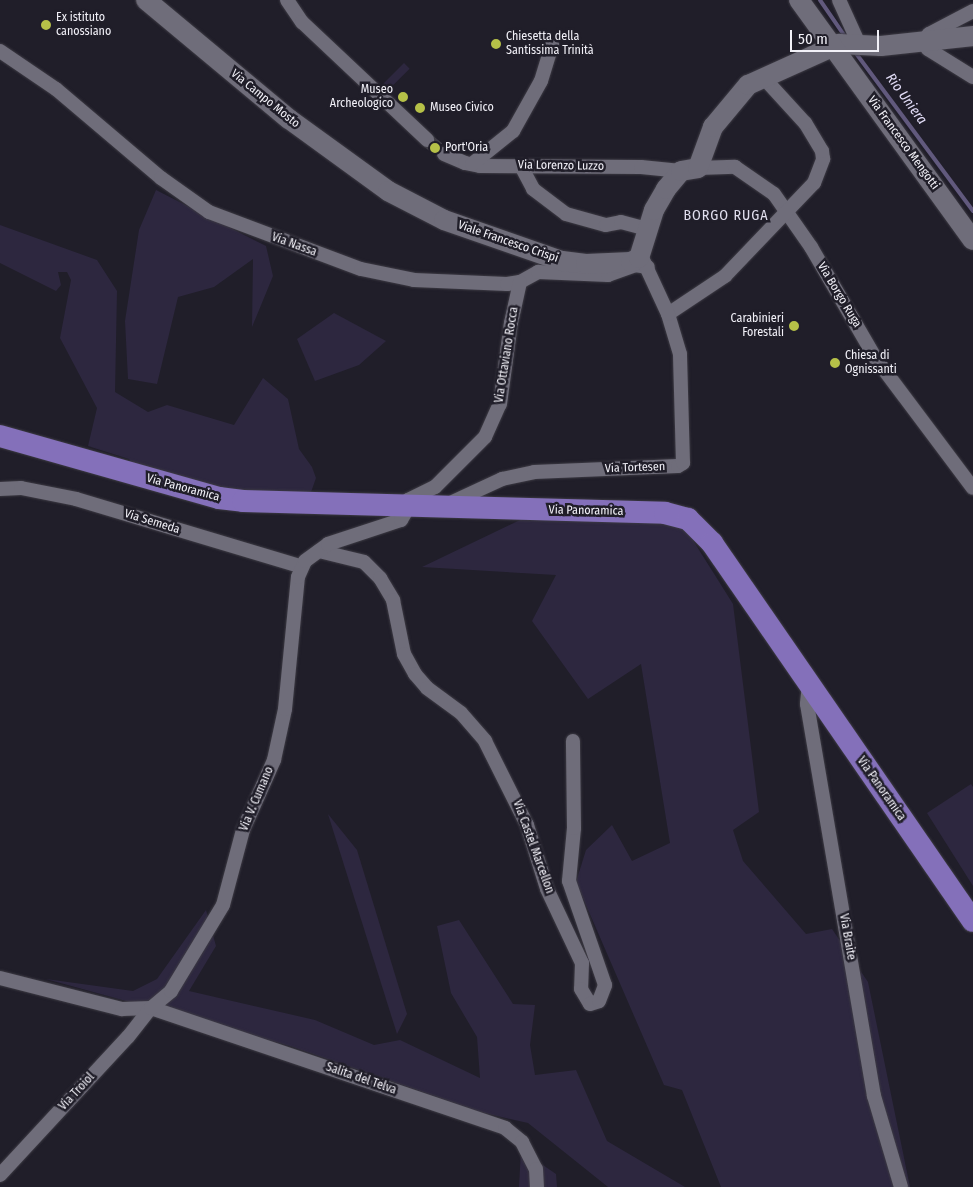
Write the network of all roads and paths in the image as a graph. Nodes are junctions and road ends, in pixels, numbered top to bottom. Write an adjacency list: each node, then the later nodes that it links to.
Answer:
1 (146, 0): 19 (street, Via Campo Mosto)
2 (287, 0): 14 (street)
3 (800, 0): 10 (street, Via Francesco Mengotti)
4 (839, 0): 9 (street)
5 (973, 11): 7 (street)
6 (973, 36): 7 (street)
7 (922, 42): 9 (street); 13 (street)
8 (552, 44): 16 (street)
9 (859, 44): 10 (street)
10 (836, 45): 12 (street); 22 (street, Via Francesco Mengotti)
11 (0, 51): 24 (street, Via Nassa)
12 (763, 77): 18 (street); 20 (street)
13 (973, 77)
14 (427, 140)
15 (444, 154): 16 (street, Via Lorenzo Luzzo)
16 (472, 164): 17 (street, Via Lorenzo Luzzo)
17 (522, 166): 18 (street, Via Lorenzo Luzzo); 21 (street)
18 (689, 169): 20 (street, Via Borgo Ruga); 21 (street)
19 (388, 191): 23 (street, Viale Francesco Crispi)
20 (787, 210): 25 (street); 27 (street, Via Borgo Ruga)
21 (647, 229): 23 (street)
22 (973, 240)
23 (640, 262): 24 (street, Via Nassa); 25 (street, Via Tortesen)
24 (520, 282): 29 (street, Via Ottaviano Rocca)
25 (668, 314): 30 (street, Via Tortesen)
26 (0, 436): 29 (main road, Via Panoramica)
27 (973, 488)
28 (0, 489): 32 (street, Via Semeda)
29 (408, 508): 30 (main road, Via Panoramica); 31 (street)
30 (437, 509): 33 (main road, Via Panoramica)
31 (319, 551): 32 (street); 34 (street, Via Castel Marcellon)
32 (302, 567): 37 (street, Via V. Cumano)
33 (810, 684): 35 (main road, Via Panoramica); 40 (street, Via Braite)
34 (573, 741)
35 (973, 921)
36 (0, 978): 37 (street)
37 (151, 1008): 38 (street, Via Troiol); 39 (street, Salita del Telva)
38 (0, 1174)
39 (537, 1187)
40 (901, 1187)

